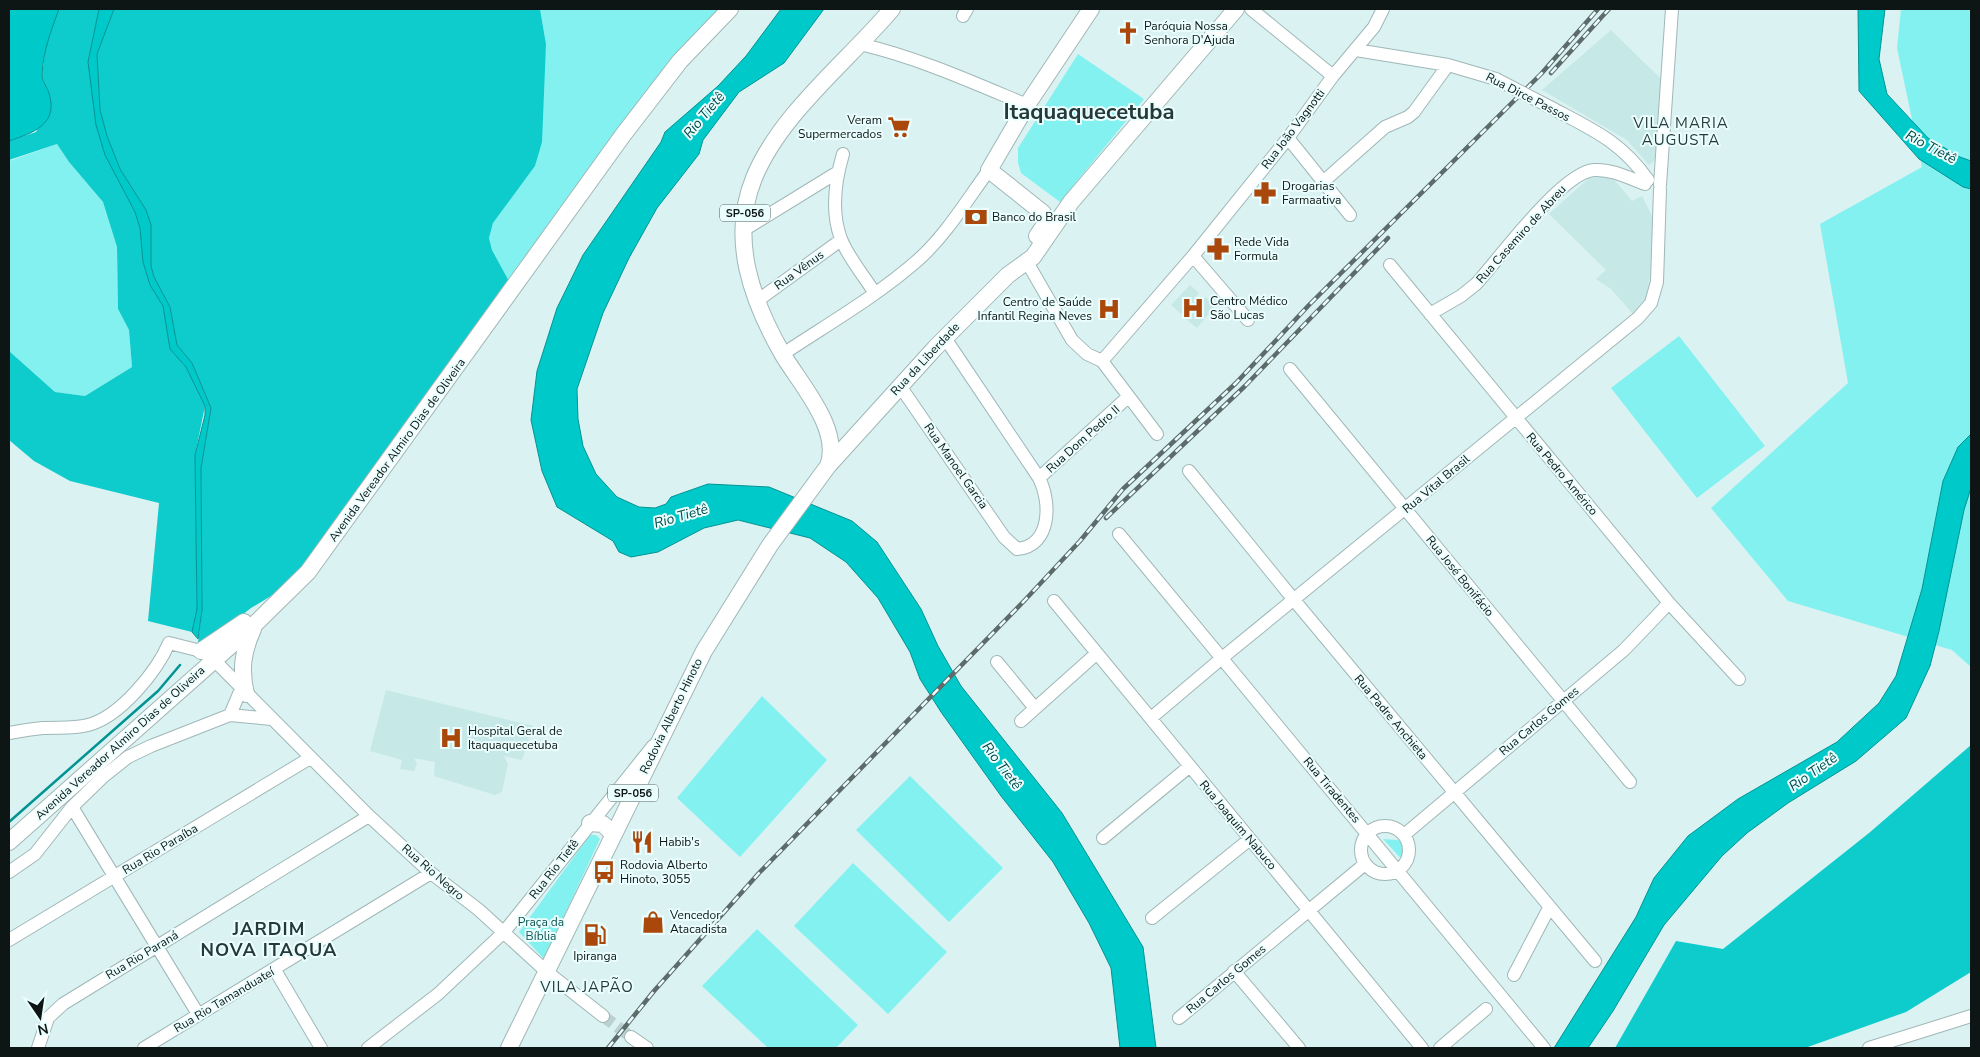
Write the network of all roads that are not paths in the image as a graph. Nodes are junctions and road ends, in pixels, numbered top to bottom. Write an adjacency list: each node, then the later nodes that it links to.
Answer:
1 (730, 9): 51 (main road, Avenida Vereador Almiro Dias de Oliveira)
2 (892, 9): 8 (main road, SP-056)
3 (1091, 9): 12 (main road)
4 (1236, 9): 19 (main road, Rua da Liberdade)
5 (1251, 9): 11 (street)
6 (1383, 9): 9 (street, Rua João Vagnotti)
7 (1672, 9): 18 (street, Rua Vital Brasil)
8 (860, 44): 12 (street); 22 (main road, SP-056)
9 (1356, 50): 10 (street, Rua Dirce Passos); 11 (street, Rua João Vagnotti)
10 (1448, 65): 17 (street); 18 (street, Rua Dirce Passos, bridge)
11 (1333, 76): 13 (street, Rua João Vagnotti)
12 (1027, 105): 15 (main road)
13 (1288, 138): 17 (street); 25 (street, Rua João Vagnotti)
14 (843, 154): 16 (street)
15 (989, 170): 20 (main road); 29 (street)
16 (838, 172): 22 (street); 24 (street)
17 (1323, 182): 21 (street)
18 (1653, 185): 31 (street, Rua Casemiro de Abreu); 40 (street, Rua Vital Brasil)
19 (1071, 202): 20 (main road); 26 (main road, Rua da Liberdade)
20 (1044, 213): 23 (main road)
21 (1350, 215)
22 (742, 231): 30 (main road, SP-056)
23 (1040, 233): 26 (main road); 28 (main road)
24 (841, 240): 29 (street); 30 (street, Rua Vênus)
25 (1192, 256): 32 (street); 35 (street, Rua João Vagnotti)
26 (1027, 262): 28 (main road, Rua da Liberdade); 35 (street)
27 (1390, 265): 31 (street, Rua Pedro Américo)
28 (1008, 275): 33 (main road, Rua da Liberdade)
29 (874, 292): 34 (street)
30 (757, 301): 34 (main road, SP-056)
31 (1430, 314): 40 (street, Rua Pedro Américo)
32 (1248, 320)
33 (945, 338): 37 (main road, Rua da Liberdade); 47 (street)
34 (782, 354): 41 (main road, SP-056)
35 (1102, 361): 38 (street)
36 (1290, 369): 48 (street, Rua José Bonifácio)
37 (900, 386): 39 (main road, Rua da Liberdade); 50 (street, Rua Manoel Garcia)
38 (1128, 397): 43 (street); 47 (street, Rua Dom Pedro II)
39 (881, 406): 42 (main road, Rua da Liberdade); 46 (main road, Rua da Liberdade)
40 (1516, 417): 48 (street, Rua Vital Brasil); 54 (street, Rua Pedro Américo)
41 (823, 420): 42 (main road); 44 (main road, SP-056)
42 (852, 432): 44 (main road, Rua da Liberdade)
43 (1157, 434)
44 (832, 449): 46 (main road, Rodovia Alberto Hinoto / SP-056)
45 (1189, 472): 52 (street, Rua Padre Anchieta)
46 (819, 477): 69 (main road, Rodovia Alberto Hinoto / SP-056)
47 (1040, 478): 50 (street, Rua Dom Pedro II)
48 (1405, 510): 52 (street, Rua Vital Brasil); 62 (street, Rua José Bonifácio)
49 (1119, 534): 58 (street, Rua Tiradentes)
50 (1012, 546)
51 (289, 591): 55 (main road, Avenida Vereador Almiro Dias de Oliveira); 57 (main road)
52 (1294, 600): 58 (street, Rua Vital Brasil); 73 (street, Rua Padre Anchieta)
53 (1054, 601): 56 (street, Rua Joaquim Nabuco)
54 (1669, 603): 60 (street, Rua Pedro Américo); 62 (street, Rua Carlos Gomes)
55 (255, 624): 57 (main road, Avenida Vereador Almiro Dias de Oliveira); 61 (main road)
56 (1096, 654): 63 (street); 65 (street, Rua Joaquim Nabuco)
57 (207, 656): 61 (street, Rua Rio Negro); 68 (street); 82 (main road, Avenida Vereador Almiro Dias de Oliveira)
58 (1222, 658): 65 (street, Rua Vital Brasil); 77 (street, Rua Tiradentes)
59 (997, 662): 63 (street)
60 (1739, 679)
61 (244, 692): 64 (street); 66 (street, Rua Rio Negro)
62 (1563, 702): 72 (street, Rua José Bonifácio); 73 (street, Rua Carlos Gomes)
63 (1034, 707): 67 (street)
64 (230, 714): 66 (street); 74 (street)
65 (1151, 718): 71 (street, Rua Joaquim Nabuco)
66 (271, 719): 70 (street, Rua Rio Negro)
67 (1021, 721)
68 (9, 733)
69 (661, 737): 76 (street, Rua Rio Tietê); 78 (main road, Rodovia Alberto Hinoto / SP-056)
70 (310, 758): 75 (street, Rua Rio Negro); 87 (street, Rua Rio Paraíba)
71 (1190, 766): 80 (street); 81 (street, Rua Joaquim Nabuco)
72 (1630, 782)
73 (1454, 792): 79 (street, Rua Carlos Gomes); 88 (street, Rua Padre Anchieta)
74 (72, 807): 85 (street); 87 (street)
75 (369, 816): 86 (street, Rua Rio Negro); 93 (street, Rua Rio Paraná)
76 (590, 823): 78 (main road); 91 (street, Rua Rio Tietê)
77 (1368, 833): 79 (street); 83 (street); 84 (street, Rua Tiradentes)
78 (613, 834): 97 (main road, Rodovia Alberto Hinoto / SP-056)
79 (1404, 835): 84 (street)
80 (1103, 838)
81 (1250, 839): 89 (street, Rua Joaquim Nabuco); 90 (street)
82 (9, 842)
83 (1365, 864): 84 (street); 89 (street, Rua Carlos Gomes)
84 (1399, 870): 105 (street, Rua Tiradentes)
85 (9, 872)
86 (431, 873): 91 (street, Rua Rio Negro); 95 (street, Rua Rio Tamanduateí)
87 (116, 876): 92 (street, Rua Rio Paraíba); 93 (street)
88 (1549, 908): 94 (street, Rua Padre Anchieta); 98 (street)
89 (1310, 910): 96 (street, Rua Carlos Gomes); 113 (street, Rua Joaquim Nabuco)
90 (1152, 918)
91 (504, 932): 97 (street, Rua Rio Negro); 110 (street, Rua Rio Tietê)
92 (9, 940)
93 (158, 945): 100 (street); 107 (street, Rua Rio Paraná)
94 (1595, 961)
95 (275, 970): 100 (street, Rua Rio Tamanduateí); 109 (street)
96 (1234, 971): 103 (street, Rua Carlos Gomes); 106 (street)
97 (547, 972): 101 (street, Rua Rio Negro); 111 (main road, Rodovia Alberto Hinoto / SP-056)
98 (1514, 975)
99 (1486, 1009): 114 (street)
100 (198, 1014): 108 (street, Rua Rio Tamanduateí)
101 (603, 1016)
102 (1971, 1016): 115 (street)
103 (1179, 1018)
104 (631, 1036): 112 (street)
105 (1542, 1046)
106 (1294, 1047)
107 (38, 1048)
108 (144, 1048)
109 (321, 1048)
110 (368, 1048)
111 (509, 1048)
112 (647, 1048)
113 (1422, 1048)
114 (1440, 1048)
115 (1870, 1048)

